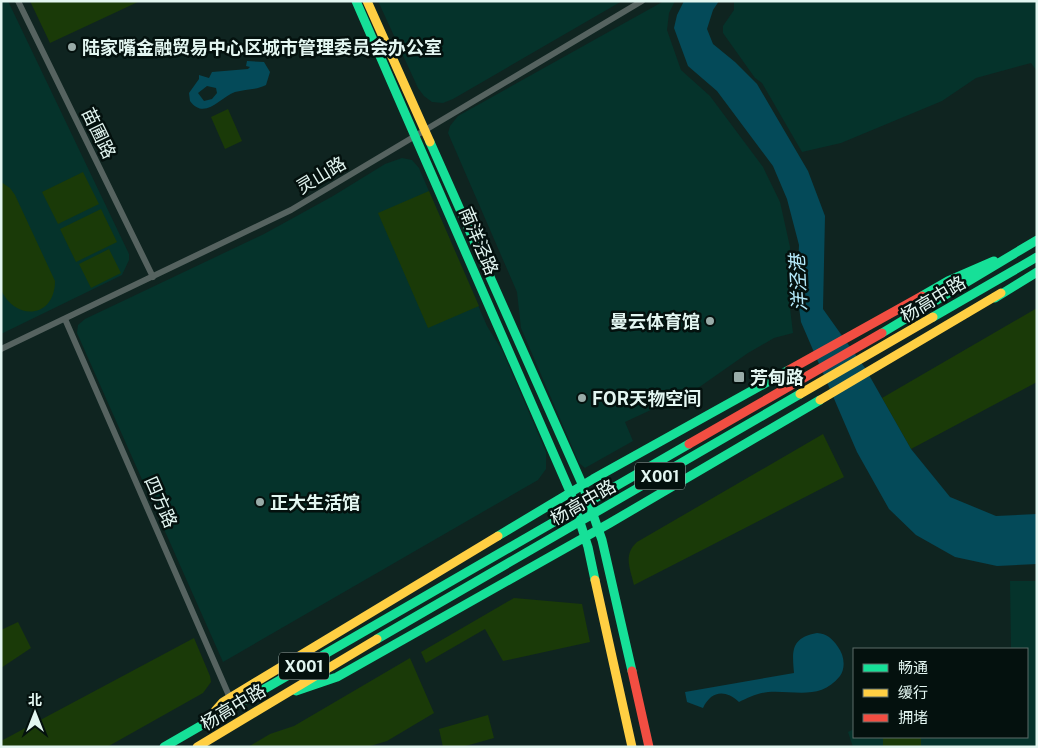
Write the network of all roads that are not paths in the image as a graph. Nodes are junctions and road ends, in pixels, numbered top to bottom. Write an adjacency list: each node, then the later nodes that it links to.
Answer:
1 (18, 1): 12 (street, 苗圃路)
2 (356, 1): 6 (main road, 南洋泾路)
3 (367, 1): 5 (main road, 南洋泾路)
4 (640, 2): 5 (street, 灵山路)
5 (424, 129): 6 (street, 灵山路); 16 (main road, 南洋泾路)
6 (415, 134): 12 (street, 灵山路); 17 (main road, 南洋泾路)
7 (1037, 240): 8 (main road, 杨高中路 / X001)
8 (1021, 250): 16 (main road, 杨高中路 / X001); 22 (main road, 杨高中路 / X001)
9 (1037, 257): 20 (main road, 杨高中路 / X001)
10 (1037, 268): 13 (main road, 杨高中路 / X001)
11 (1037, 272): 13 (main road)
12 (153, 277): 14 (street, 灵山路)
13 (995, 298): 18 (main road, 杨高中路 / X001)
14 (65, 319): 15 (street, 灵山路); 21 (street, 四方路)
15 (1, 349)
16 (583, 486): 17 (main road, 杨高中路 / X001); 18 (main road)
17 (571, 494): 19 (main road); 21 (main road, 杨高中路 / X001)
18 (599, 530): 19 (main road, 杨高中路); 26 (main road)
19 (581, 540): 20 (main road, X001); 25 (main road)
20 (287, 694): 24 (main road, 杨高中路 / X001)
21 (230, 698): 22 (main road, 杨高中路 / X001)
22 (202, 725): 23 (main road, 杨高中路 / X001)
23 (164, 747)
24 (197, 747)
25 (632, 747)
26 (649, 747)

